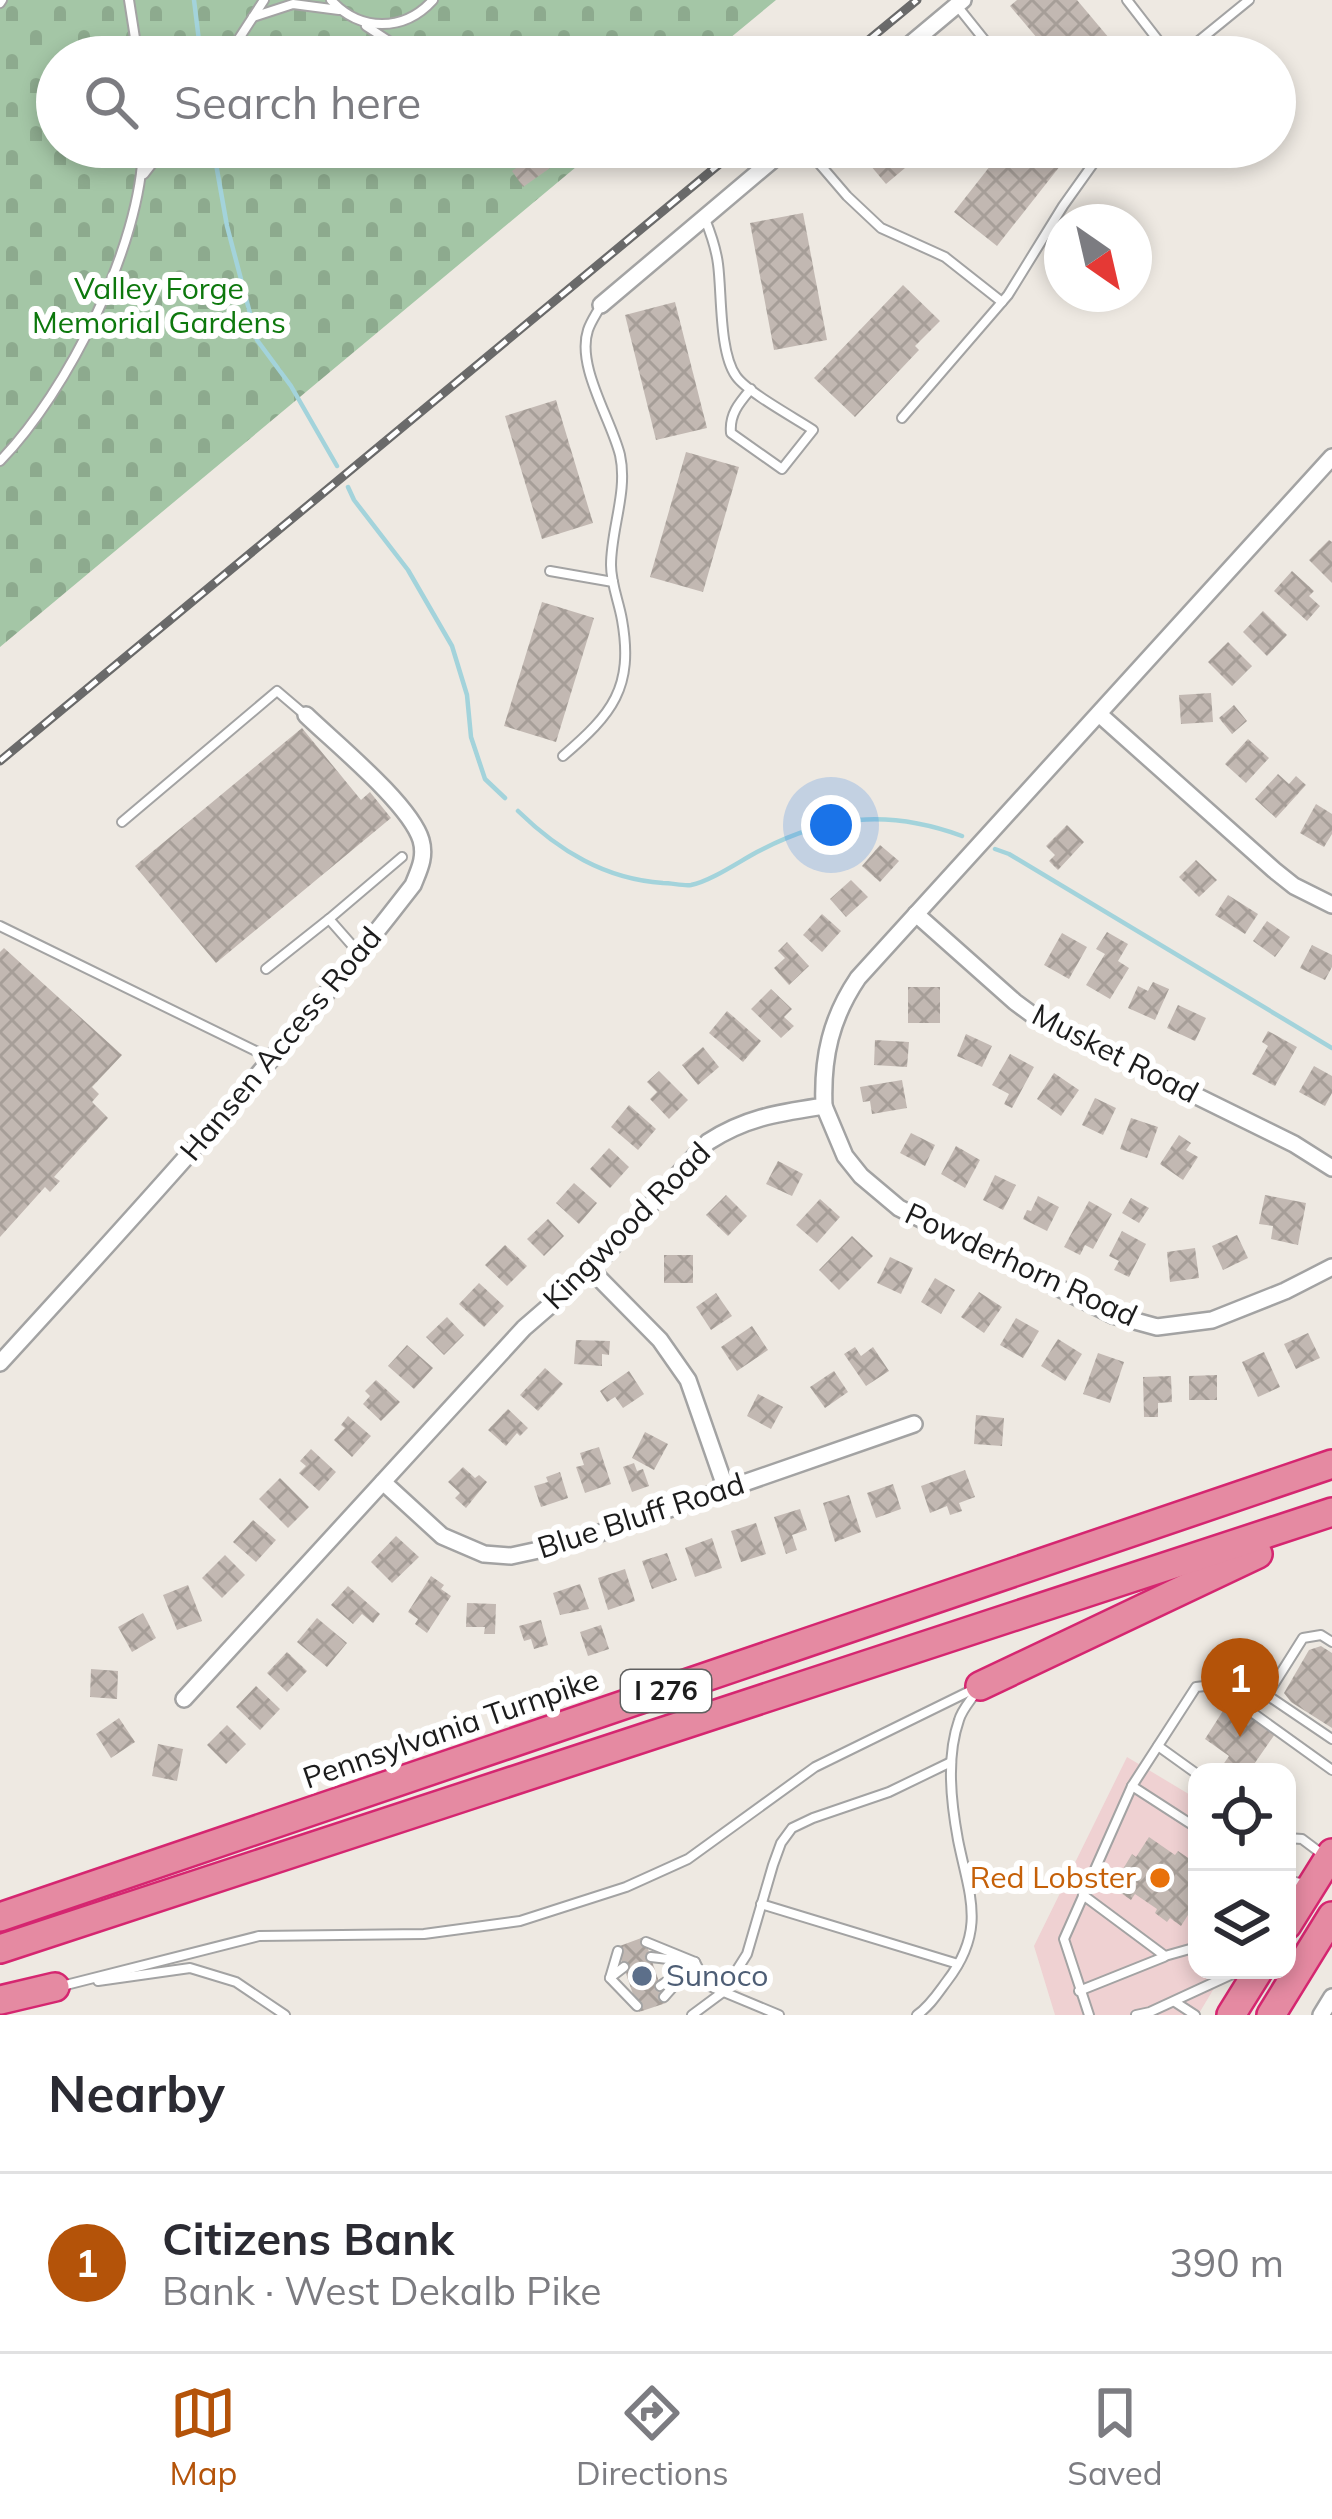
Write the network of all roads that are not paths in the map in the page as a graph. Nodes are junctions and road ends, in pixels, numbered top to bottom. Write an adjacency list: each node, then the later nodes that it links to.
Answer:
1 (129, 0): 11 (lane)
2 (264, 0): 9 (lane)
3 (331, 0): 8 (lane)
4 (433, 0): 10 (lane)
5 (1127, 0): 16 (lane)
6 (1249, 0): 17 (lane)
7 (960, 3): 14 (street); 15 (lane)
8 (340, 11): 9 (lane); 10 (lane)
9 (253, 17): 12 (lane)
10 (360, 22): 13 (lane)
11 (135, 36)
12 (241, 36)
13 (381, 36)
14 (921, 36)
15 (983, 36)
16 (1157, 36)
17 (1202, 36)
18 (143, 168): 23 (lane)
19 (149, 168): 23 (lane)
20 (763, 168): 24 (street)
21 (823, 168): 25 (lane)
22 (1090, 168): 25 (lane)
23 (143, 176): 30 (lane)
24 (705, 218): 26 (street); 27 (lane)
25 (1002, 302): 28 (lane)
26 (601, 304): 32 (lane)
27 (751, 388): 27 (lane)
28 (902, 418)
29 (1332, 458): 33 (street)
30 (0, 461)
31 (550, 571): 32 (lane)
32 (613, 581): 35 (lane)
33 (1099, 714): 38 (street); 39 (street)
34 (306, 715): 36 (lane); 42 (street, Hansen Access Road)
35 (563, 756)
36 (122, 822)
37 (402, 856): 40 (lane)
38 (1332, 905)
39 (916, 914): 45 (street); 46 (street, Musket Road)
40 (328, 919): 42 (lane); 43 (lane)
41 (0, 926): 44 (lane)
42 (358, 953): 44 (street, Hansen Access Road)
43 (266, 970)
44 (271, 1058): 49 (street, Hansen Access Road)
45 (824, 1106): 47 (street, Powderhorn Road); 48 (street, Kingwood Road)
46 (1332, 1168)
47 (1332, 1268)
48 (591, 1270): 52 (street, Kingwood Road); 53 (street)
49 (2, 1358)
50 (914, 1424): 53 (street, Blue Bluff Road)
51 (1332, 1464): 72 (highway, Pennsylvania Turnpike / I 276)
52 (383, 1482): 53 (street, Blue Bluff Road); 58 (street, Kingwood Road)
53 (726, 1489)
54 (1332, 1512): 74 (highway, I 276)
55 (1332, 1522): 57 (highway)
56 (1332, 1642): 59 (lane)
57 (980, 1686): 61 (lane); 86 (lane)
58 (184, 1699)
59 (1332, 1739)
60 (1158, 1746): 62 (lane); 63 (lane); 64 (lane)
61 (951, 1762): 70 (lane); 80 (lane)
62 (1188, 1768)
63 (1332, 1770)
64 (1132, 1786): 65 (lane); 69 (lane)
65 (1188, 1822)
66 (1296, 1839): 67 (lane)
67 (1330, 1856): 68 (highway)
68 (1299, 1883)
69 (1083, 1895): 77 (lane); 87 (lane)
70 (761, 1904): 80 (lane); 88 (lane)
71 (1332, 1916): 106 (highway)
72 (0, 1917)
73 (646, 1942): 79 (lane)
74 (0, 1949)
75 (1188, 1950): 77 (lane)
76 (618, 1951): 82 (lane)
77 (1165, 1956): 87 (lane)
78 (651, 1958): 79 (lane)
79 (694, 1962): 85 (lane); 88 (lane); 90 (lane)
80 (958, 1964): 101 (lane)
81 (624, 1967): 82 (lane)
82 (610, 1978): 89 (lane); 95 (lane)
83 (1222, 1979): 93 (lane)
84 (1253, 1979): 105 (highway)
85 (661, 1986)
86 (55, 1988): 92 (highway); 97 (lane)
87 (1079, 1991): 102 (lane)
88 (723, 1992): 94 (lane); 98 (lane)
89 (633, 1995)
90 (664, 1997)
91 (1332, 1997): 107 (street)
92 (0, 2000)
93 (1174, 2002): 96 (lane); 104 (lane)
94 (755, 2005): 99 (lane); 100 (lane)
95 (637, 2006)
96 (1151, 2014): 103 (lane)
97 (285, 2015)
98 (692, 2015)
99 (746, 2015)
100 (779, 2015)
101 (917, 2015)
102 (1089, 2015)
103 (1136, 2015)
104 (1195, 2015)
105 (1231, 2015)
106 (1271, 2015)
107 (1321, 2015)

